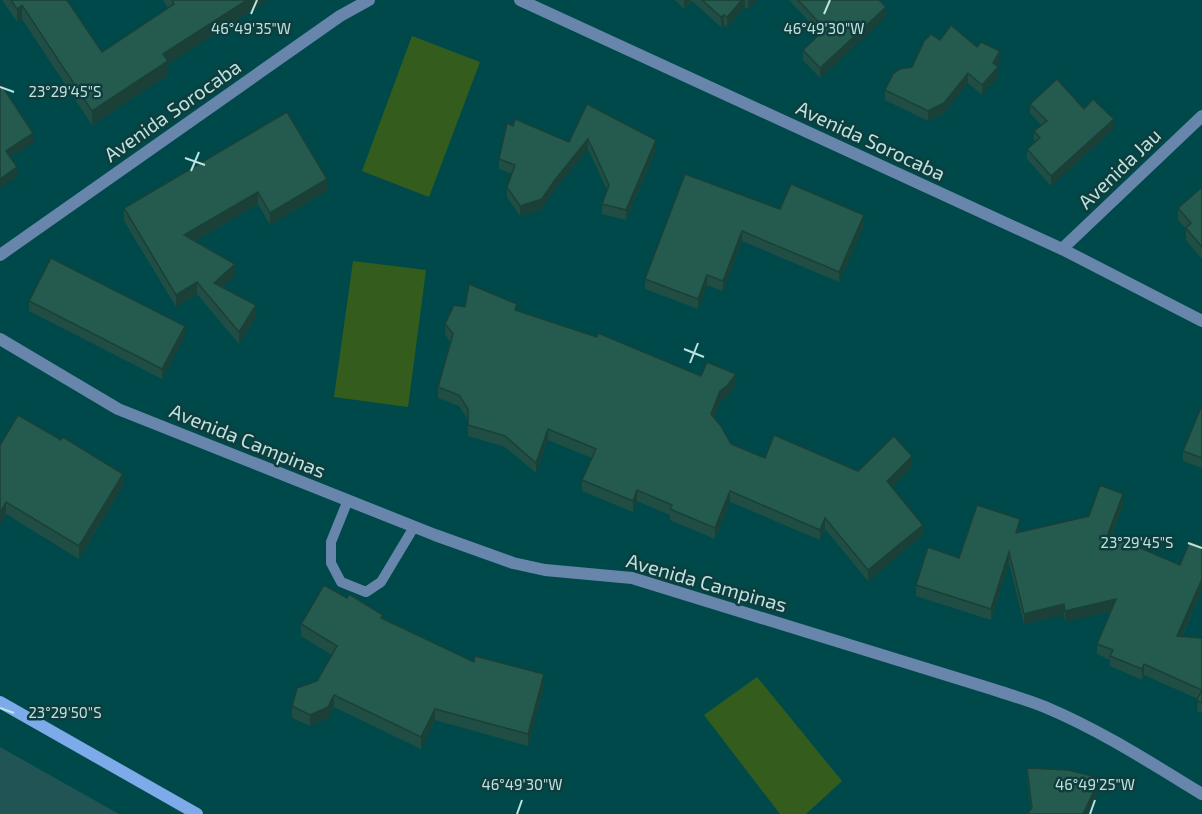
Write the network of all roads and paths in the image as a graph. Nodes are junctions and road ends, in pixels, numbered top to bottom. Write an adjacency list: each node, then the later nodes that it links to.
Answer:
1 (369, 0): 5 (street, Avenida Sorocaba)
2 (520, 0): 4 (street, Avenida Sorocaba)
3 (1202, 116): 4 (street, Avenida Jau)
4 (1062, 249): 6 (street, Avenida Sorocaba)
5 (0, 255)
6 (1202, 321)
7 (0, 339): 8 (street, Avenida Campinas)
8 (348, 500): 9 (street, Avenida Campinas); 9 (lane)
9 (414, 527): 11 (street, Avenida Campinas)
10 (0, 702): 12 (main road)
11 (1202, 794)
12 (197, 814)

